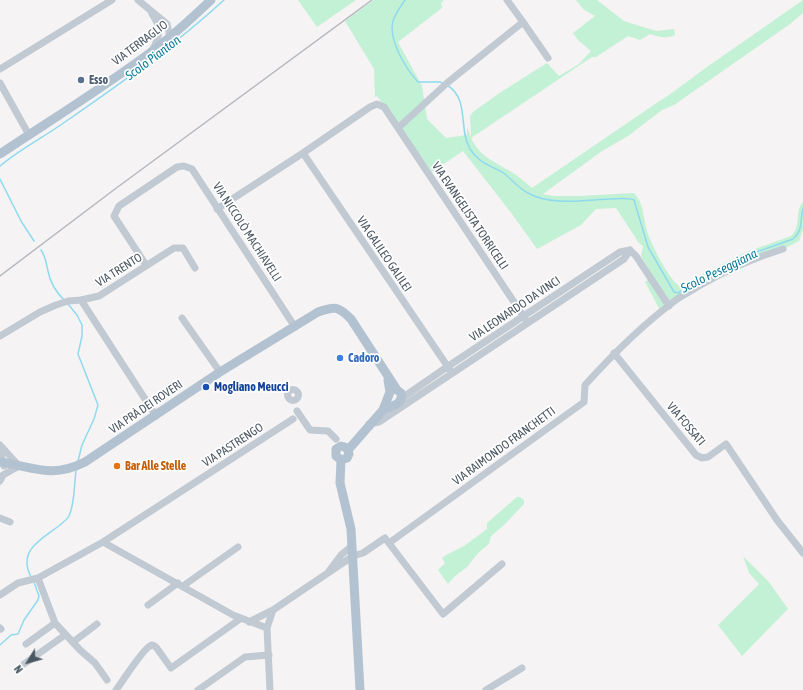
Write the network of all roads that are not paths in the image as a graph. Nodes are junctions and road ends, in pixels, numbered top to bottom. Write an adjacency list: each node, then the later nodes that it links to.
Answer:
1 (112, 0): 13 (street)
2 (138, 0): 5 (street)
3 (211, 0): 6 (main road, VIA TERRAGLIO)
4 (507, 0): 7 (street)
5 (150, 11): 8 (street); 9 (street)
6 (189, 21): 8 (street); 10 (main road, VIA TERRAGLIO)
7 (523, 22): 12 (street); 15 (street)
8 (167, 24): 10 (street)
9 (159, 30): 10 (street); 11 (street)
10 (170, 37): 11 (main road, VIA TERRAGLIO)
11 (152, 51): 16 (main road, VIA TERRAGLIO)
12 (548, 58)
13 (0, 69)
14 (0, 83): 16 (street)
15 (398, 128): 17 (street, VIA EVANGELISTA TORRICELLI); 26 (street, VIA EVANGELISTA TORRICELLI)
16 (29, 135): 18 (main road, VIA TERRAGLIO)
17 (303, 153): 19 (street); 32 (street, VIA GALILEO GALILEI)
18 (0, 154)
19 (217, 209): 22 (street, VIA NICCOLÒ MACHIAVELLI); 29 (street, VIA NICCOLÒ MACHIAVELLI)
20 (783, 249): 25 (street)
21 (630, 250): 25 (street); 26 (street, VIA LEONARDO DA VINCI); 28 (street)
22 (146, 265): 23 (street, VIA TRENTO); 24 (street, VIA TRENTO)
23 (195, 268)
24 (81, 300): 30 (street, VIA TRENTO); 37 (street)
25 (669, 306): 31 (street)
26 (524, 316): 28 (street, VIA EVANGELISTA TORRICELLI); 32 (street, VIA LEONARDO DA VINCI)
27 (182, 318): 33 (street)
28 (528, 323): 34 (street)
29 (295, 327): 33 (main road, VIA PRÀ DEI ROVERI); 35 (main road)
30 (0, 336)
31 (614, 353): 51 (street, VIA RAIMONDO FRANCHETTI); 54 (street, VIA FOSSATI)
32 (447, 367): 34 (street, VIA GALILEO GALILEI); 35 (street, VIA LEONARDO DA VINCI)
33 (220, 372): 37 (main road, VIA PRÀ DEI ROVERI)
34 (452, 373): 39 (street)
35 (395, 396): 39 (main road)
36 (297, 411): 36 (street); 40 (street)
37 (156, 416): 46 (main road, VIA PRÀ DEI ROVERI)
38 (293, 420): 50 (street, VIA PASTRENGO)
39 (369, 424): 42 (main road)
40 (336, 439): 42 (street); 44 (street)
41 (0, 445): 46 (street)
42 (346, 448): 44 (main road)
43 (0, 451): 45 (street)
44 (338, 456): 52 (main road)
45 (1, 462): 46 (main road, VIA PRÀ DEI ROVERI); 47 (street)
46 (19, 466): 47 (street)
47 (2, 478)
48 (0, 518): 49 (street)
49 (10, 522)
50 (103, 542): 58 (street, VIA PASTRENGO); 59 (street)
51 (389, 543): 55 (street, VIA RAIMONDO FRANCHETTI); 56 (street)
52 (352, 546): 55 (main road); 57 (street)
53 (238, 547): 59 (street)
54 (803, 553)
55 (353, 556): 57 (street); 78 (main road)
56 (502, 564)
57 (325, 576): 62 (street)
58 (36, 579): 60 (street); 65 (street)
59 (180, 585): 61 (street); 63 (street)
60 (0, 595)
61 (148, 605)
62 (273, 610): 64 (street); 67 (street)
63 (240, 619): 64 (street); 75 (street)
64 (249, 622): 67 (street)
65 (55, 623): 68 (street); 70 (street)
66 (97, 624): 69 (street)
67 (267, 628): 71 (street)
68 (65, 635): 69 (street); 72 (street)
69 (73, 642): 74 (street)
70 (26, 644)
71 (269, 655): 76 (street); 77 (street)
72 (24, 664)
73 (522, 668): 79 (street)
74 (107, 680)
75 (116, 690)
76 (198, 690)
77 (270, 690)
78 (360, 690)
79 (486, 690)

